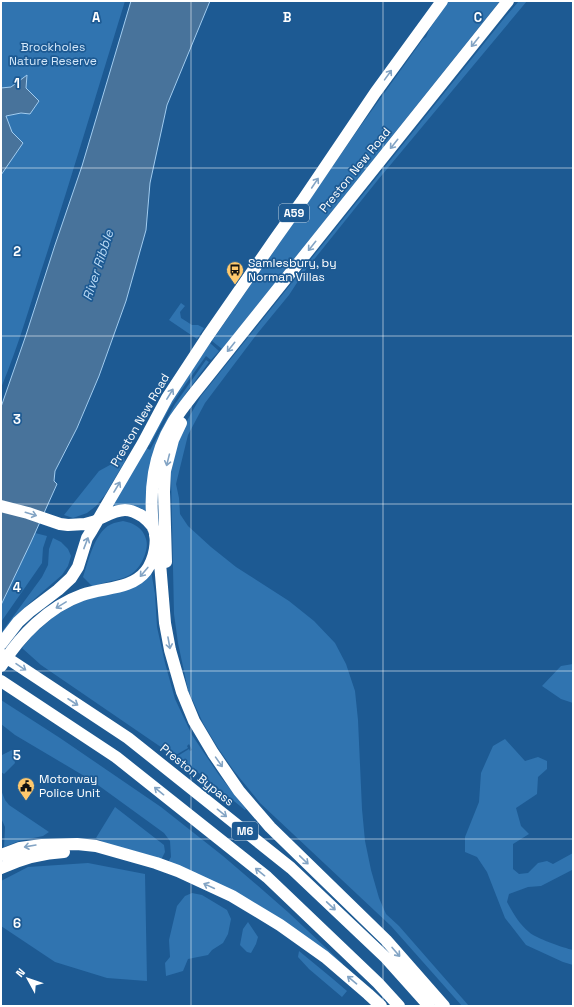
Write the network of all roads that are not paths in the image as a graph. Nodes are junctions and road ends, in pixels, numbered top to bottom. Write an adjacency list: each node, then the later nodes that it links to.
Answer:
1 (442, 1): 5 (highway, Preston New Road / A59, one-way to 1)
2 (508, 1): 3 (highway, Preston New Road / A59, one-way to 3)
3 (191, 398): 6 (highway, Preston New Road / A59); 7 (highway, one-way to 7)
4 (1, 506): 5 (highway, one-way to 5)
5 (97, 521): 6 (highway); 8 (highway, Preston New Road, one-way to 5)
6 (154, 532): 7 (highway); 10 (highway, one-way to 10)
7 (165, 623): 18 (highway, one-way to 18)
8 (1, 644)
9 (1, 654): 17 (highway, Preston Bypass / M6, one-way to 17)
10 (1, 666)
11 (1, 681): 16 (highway, M6, one-way to 11)
12 (125, 854): 13 (highway, one-way to 13); 14 (highway); 15 (highway, one-way to 12)
13 (1, 855)
14 (1, 868)
15 (381, 1006)
16 (399, 1006)
17 (429, 1006)
18 (444, 1006)

